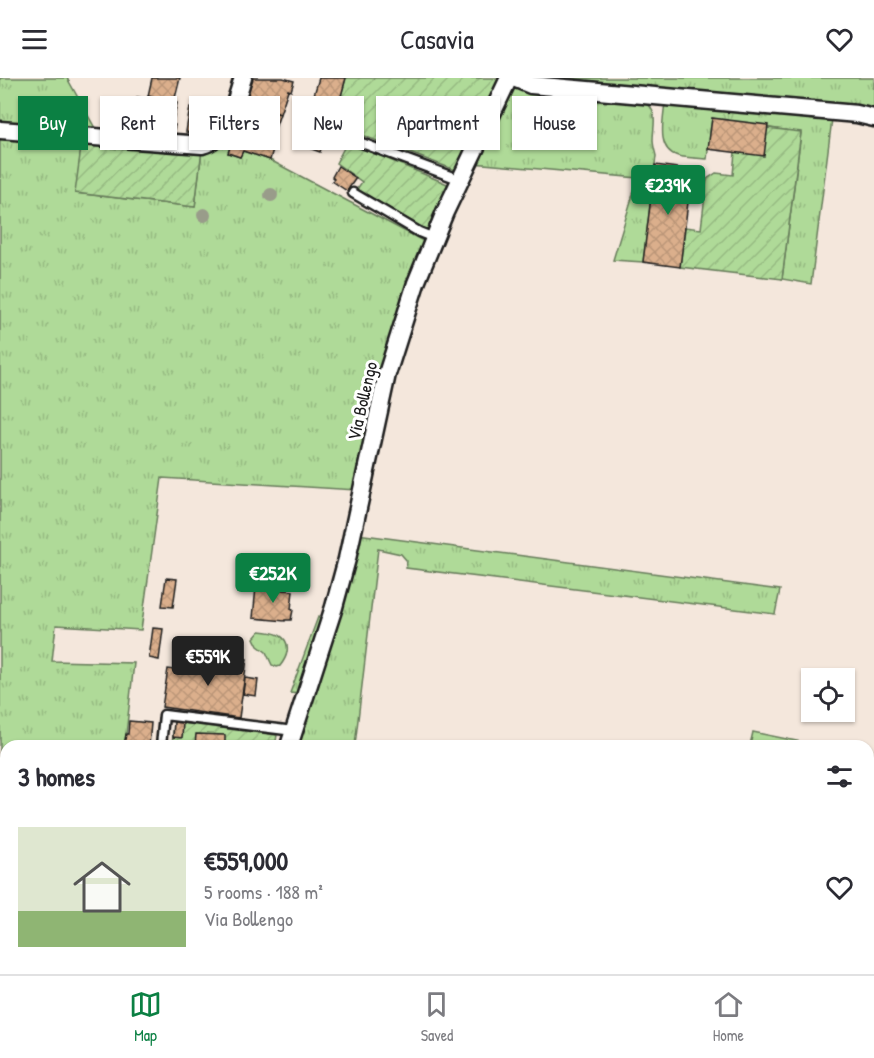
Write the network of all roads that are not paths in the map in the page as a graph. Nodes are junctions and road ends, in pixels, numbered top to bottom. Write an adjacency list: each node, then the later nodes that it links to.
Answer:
1 (243, 78): 5 (street)
2 (509, 78): 7 (street, Via Bollengo)
3 (514, 78): 4 (street)
4 (874, 118)
5 (0, 130)
6 (364, 144): 7 (lane)
7 (461, 180): 9 (street, Via Bollengo)
8 (353, 193): 9 (lane)
9 (434, 238): 10 (street, Via Bollengo)
10 (291, 738): 11 (lane)
11 (162, 740)

